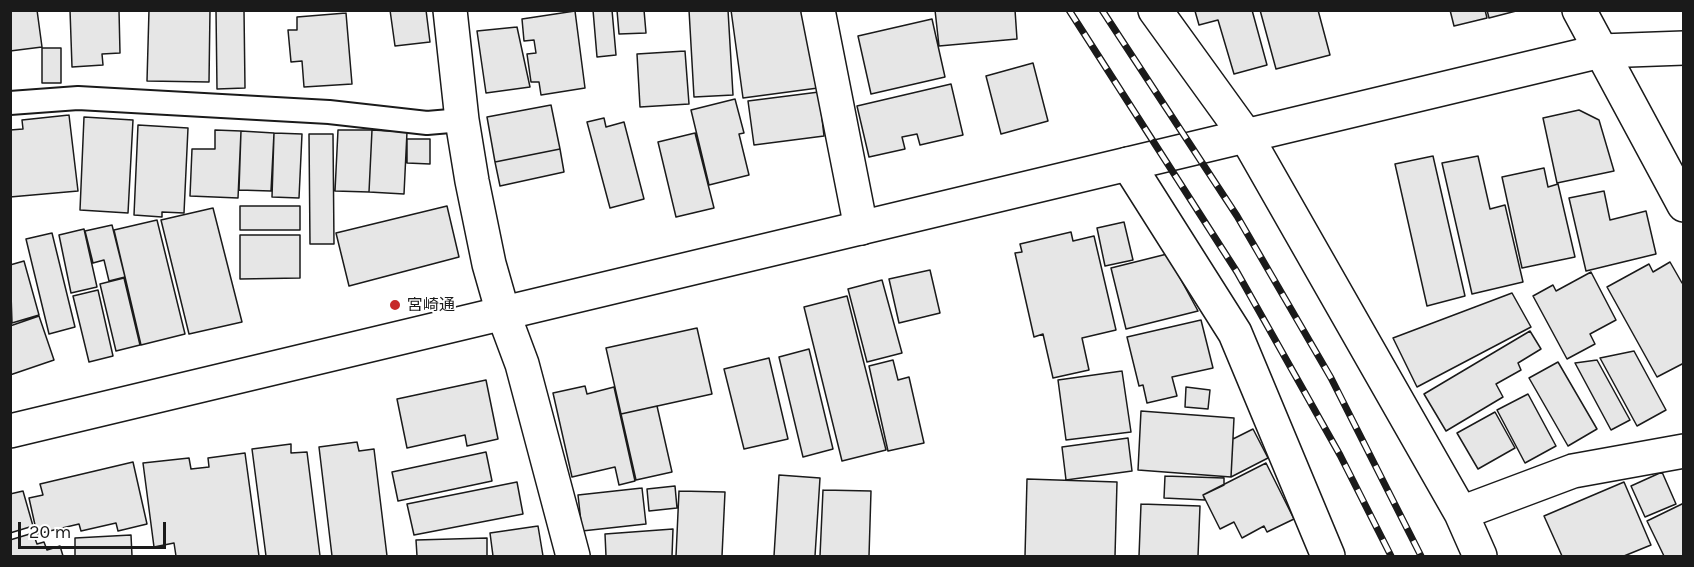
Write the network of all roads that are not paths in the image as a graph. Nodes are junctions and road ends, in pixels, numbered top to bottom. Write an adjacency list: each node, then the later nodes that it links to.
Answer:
1 (450, 10): 8 (street)
2 (818, 10): 12 (street)
3 (1155, 10): 9 (street)
4 (1579, 10): 6 (street)
5 (1683, 48): 6 (street)
6 (1601, 51): 9 (street); 11 (street)
7 (10, 103): 8 (lane)
8 (462, 120): 13 (street)
9 (1246, 136): 10 (street); 16 (street)
10 (1128, 164): 12 (street); 18 (street)
11 (1683, 205)
12 (861, 228): 13 (street)
13 (503, 313): 14 (street); 17 (street)
14 (10, 431)
15 (1683, 451): 16 (street)
16 (1461, 513): 19 (street)
17 (573, 556)
18 (1328, 556)
19 (1480, 556)

